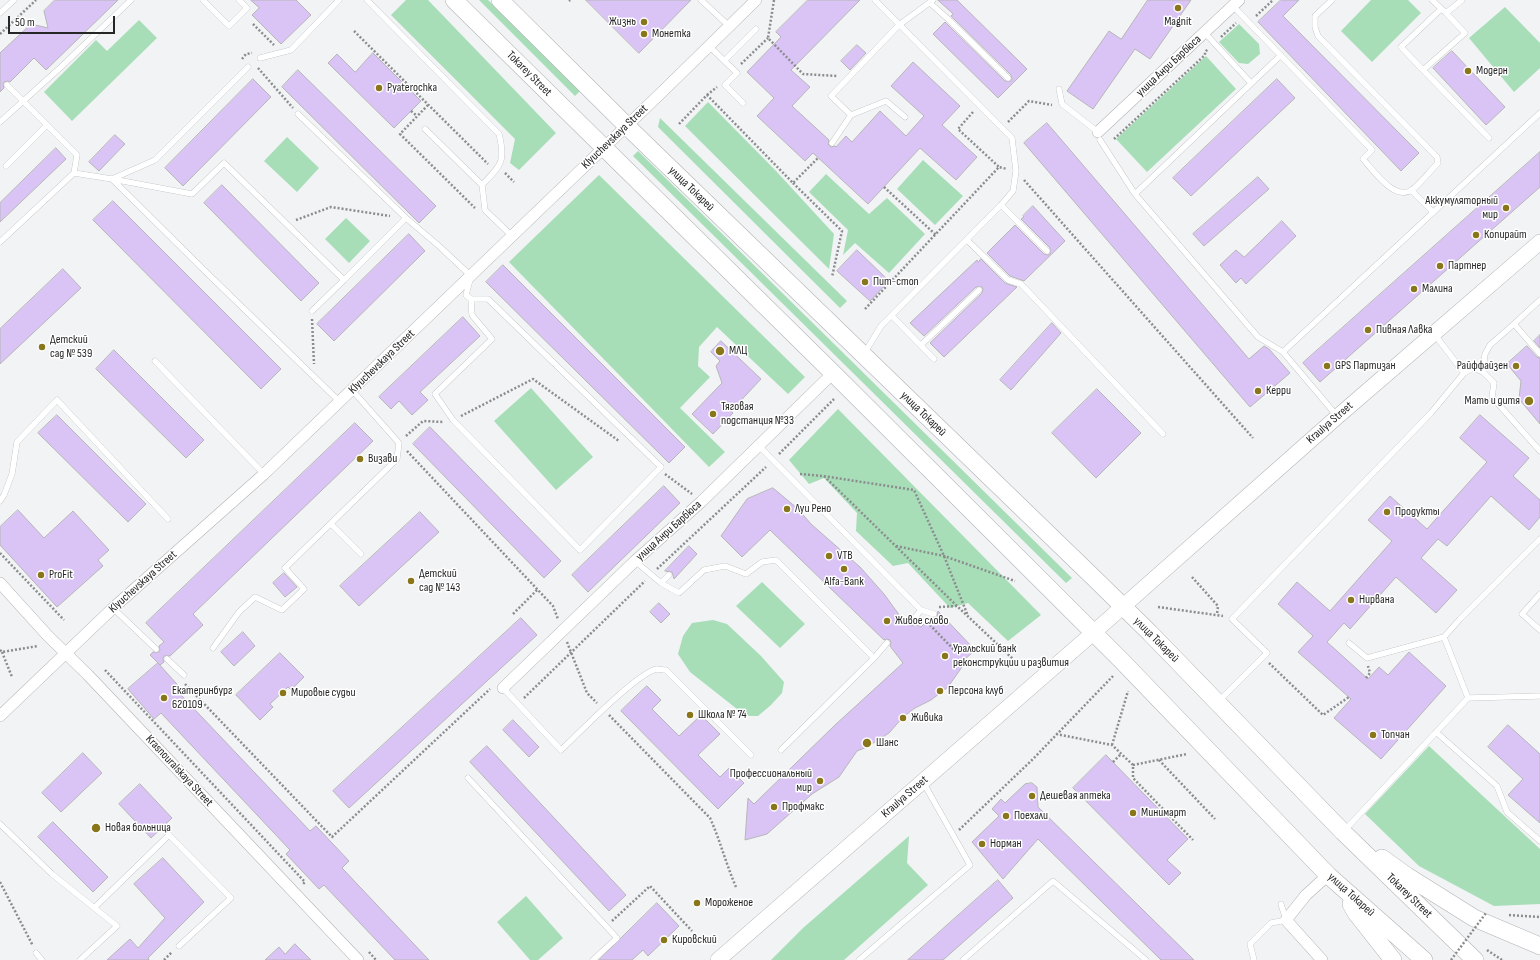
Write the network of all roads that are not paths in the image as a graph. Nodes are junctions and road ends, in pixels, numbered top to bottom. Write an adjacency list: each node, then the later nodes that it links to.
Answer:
1 (14, 0): 18 (lane)
2 (131, 0): 33 (lane)
3 (203, 0): 4 (lane)
4 (239, 0)
5 (339, 0): 25 (lane)
6 (367, 0): 50 (lane)
7 (454, 0): 46 (main road, Tokarey Street)
8 (500, 0): 41 (main road, улица Токарей)
9 (701, 0): 20 (lane)
10 (756, 0): 20 (street, Klyuchevskaya Street)
11 (875, 0): 19 (lane)
12 (1332, 0): 51 (lane)
13 (1432, 0): 17 (lane)
14 (1462, 0): 17 (lane)
15 (931, 1): 19 (lane); 29 (lane)
16 (1236, 3): 22 (street, улица Анри Барбюса); 24 (lane)
17 (1443, 11): 28 (lane); 28 (lane)
18 (0, 13)
19 (899, 25): 37 (lane); 53 (lane)
20 (729, 26): 23 (street, Klyuchevskaya Street)
21 (756, 29): 26 (lane)
22 (1205, 33): 30 (lane); 43 (street, улица Анри Барбюса)
23 (709, 46): 26 (lane); 41 (street, Klyuchevskaya Street)
24 (1281, 56): 30 (lane); 51 (lane)
25 (260, 58)
26 (724, 60): 34 (lane)
27 (248, 67): 49 (lane)
28 (1423, 70): 44 (lane)
29 (1008, 78)
30 (1251, 83): 52 (lane)
31 (7, 85): 33 (lane)
32 (1059, 89): 43 (lane)
33 (23, 101): 39 (lane); 40 (lane)
34 (743, 102)
35 (1540, 113): 54 (lane)
36 (298, 114): 55 (lane)
37 (851, 114): 38 (lane); 45 (lane)
38 (905, 117)
39 (0, 122)
40 (47, 125): 47 (lane); 48 (lane)
41 (627, 126): 46 (street, Klyuchevskaya Street); 73 (main road, улица Токарей)
42 (425, 129): 50 (lane)
43 (1099, 136): 52 (lane)
44 (1489, 138)
45 (832, 143)
46 (603, 148): 56 (street, Klyuchevskaya Street); 77 (main road, улица Токарей)
47 (6, 166)
48 (74, 173): 49 (lane); 58 (lane)
49 (112, 179): 62 (lane); 80 (lane)
50 (482, 185): 56 (lane)
51 (1412, 190): 54 (lane)
52 (1135, 194): 71 (lane)
53 (1002, 205): 57 (lane); 60 (lane)
54 (1433, 212): 71 (lane)
55 (406, 218): 61 (lane); 62 (lane)
56 (512, 236): 61 (street, Klyuchevskaya Street)
57 (967, 240): 67 (lane); 82 (lane)
58 (0, 242)
59 (1540, 242): 69 (main road, Kraulya Street)
60 (1047, 251)
61 (471, 276): 64 (lane); 79 (street, Klyuchevskaya Street)
62 (344, 280): 66 (lane)
63 (979, 290): 70 (lane)
64 (470, 300): 64 (lane)
65 (1540, 300): 68 (lane)
66 (312, 311)
67 (892, 316): 70 (lane); 73 (lane)
68 (1514, 324): 72 (lane); 76 (lane)
69 (1434, 334): 78 (lane); 81 (main road, Kraulya Street)
70 (921, 345): 74 (lane)
71 (1283, 352): 81 (lane)
72 (1540, 354)
73 (862, 355): 96 (main road, улица Токарей)
74 (934, 359)
75 (155, 361): 85 (lane)
76 (1483, 372): 78 (lane); 84 (lane)
77 (833, 373): 83 (street, улица Анри Барбюса); 102 (main road, улица Токарей)
78 (1464, 373): 115 (lane)
79 (352, 390): 80 (street, Klyuchevskaya Street); 88 (lane)
80 (340, 402): 85 (street, Klyuchevskaya Street)
81 (1338, 417): 96 (main road, Kraulya Street)
82 (1164, 434)
83 (759, 446): 91 (street, улица Анри Барбюса); 98 (lane)
84 (1540, 451)
85 (264, 474): 97 (street, Klyuchevskaya Street)
86 (0, 501): 87 (lane)
87 (168, 519)
88 (331, 524): 90 (lane); 106 (lane)
89 (1540, 539): 103 (lane)
90 (361, 554)
91 (635, 561): 94 (lane); 112 (street, улица Анри Барбюса)
92 (669, 575): 94 (lane)
93 (0, 583): 108 (street, Krasnouralskaya Street)
94 (661, 583): 109 (lane)
95 (1540, 594): 101 (lane)
96 (1123, 607): 102 (main road, Kraulya Street); 115 (main road, улица Токарей)
97 (113, 608): 107 (lane); 108 (street, Klyuchevskaya Street)
98 (924, 611): 99 (lane); 100 (lane)
99 (934, 614)
100 (911, 622)
101 (1540, 630)
102 (1093, 633): 121 (main road, Kraulya Street); 125 (main road, улица Токарей)
103 (1444, 637): 105 (lane); 114 (lane)
104 (887, 643): 109 (lane)
105 (1349, 643)
106 (212, 648)
107 (156, 649)
108 (65, 653): 116 (street, Klyuchevskaya Street); 135 (street, Krasnouralskaya Street)
109 (874, 658): 118 (lane)
110 (167, 659): 111 (lane)
111 (184, 675)
112 (503, 688): 119 (lane)
113 (1540, 696): 114 (lane)
114 (1468, 698): 117 (lane)
115 (1217, 703): 123 (main road, улица Токарей)
116 (0, 716)
117 (1436, 732): 123 (lane); 124 (lane)
118 (781, 750)
119 (751, 755)
120 (468, 778): 136 (lane)
121 (923, 782): 137 (main road, Kraulya Street); 138 (lane)
122 (0, 824): 128 (lane)
123 (1343, 832): 131 (main road); 145 (main road, Tokarey Street)
124 (1540, 841)
125 (1328, 875): 126 (main road, улица Токарей); 129 (street)
126 (1341, 886): 143 (main road); 144 (main road, улица Токарей)
127 (1281, 904): 129 (lane)
128 (95, 907): 130 (lane); 134 (lane)
129 (1286, 920): 141 (lane); 142 (street)
130 (179, 946)
131 (1540, 946)
132 (36, 953): 133 (lane)
133 (42, 960)
134 (80, 960)
135 (358, 960)
136 (593, 960)
137 (718, 960)
138 (859, 960)
139 (964, 960): 140 (lane)
140 (1146, 960)
141 (1254, 960)
142 (1322, 960)
143 (1393, 960)
144 (1424, 960)
145 (1475, 960)

